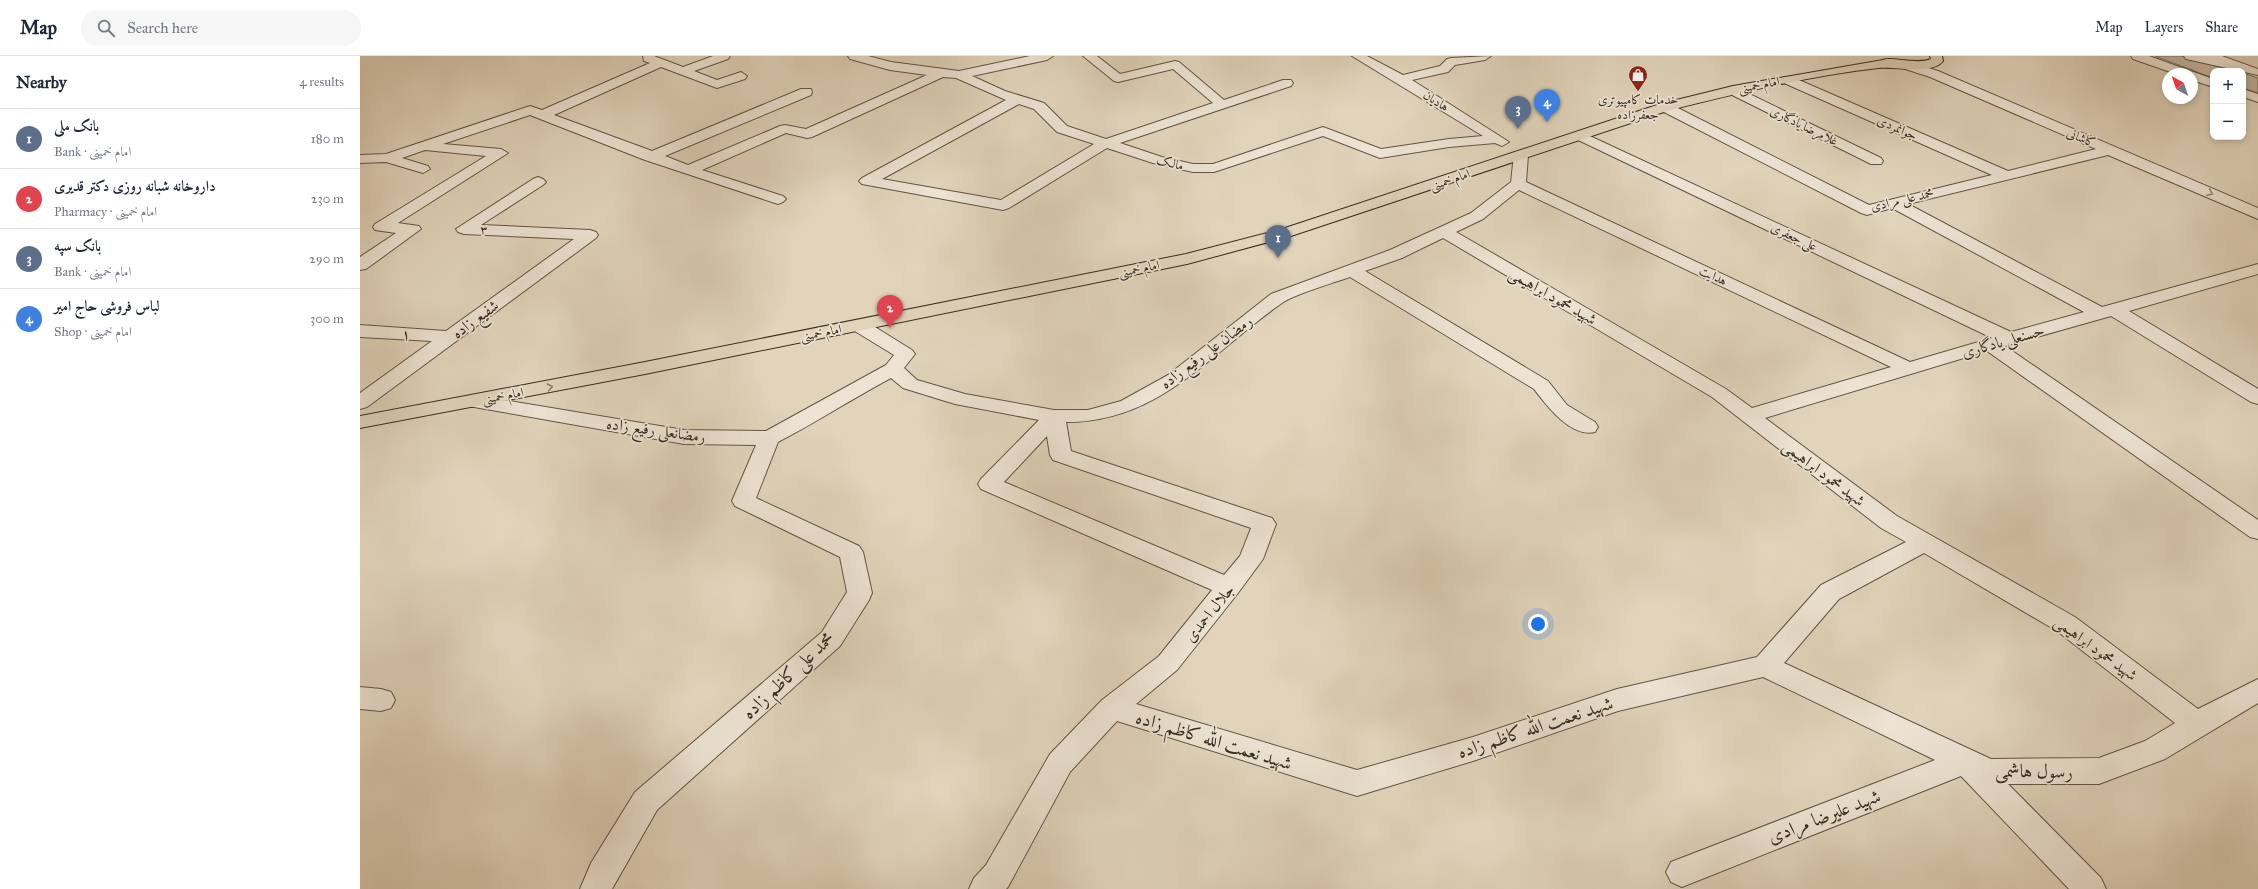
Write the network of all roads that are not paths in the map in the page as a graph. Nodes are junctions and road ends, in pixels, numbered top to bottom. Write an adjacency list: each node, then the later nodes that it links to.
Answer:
1 (641, 56): 14 (street)
2 (724, 56): 17 (street)
3 (854, 56): 18 (street, مالک)
4 (1047, 56): 20 (street)
5 (1089, 56): 32 (street)
6 (1358, 56): 23 (street, هادیان)
7 (1485, 56): 23 (street)
8 (1870, 56): 40 (main road, امام خمینی)
9 (1878, 56): 15 (main road)
10 (2136, 56): 16 (street)
11 (2190, 56): 19 (street)
12 (2210, 56): 19 (street)
13 (1937, 59): 15 (main road); 52 (street, کاشانی)
14 (661, 63): 17 (street); 34 (street)
15 (1903, 64): 24 (main road, امام خمینی); 39 (street, کاشانی)
16 (2171, 68)
17 (683, 71): 21 (street)
18 (941, 73): 20 (street, مالک); 46 (street)
19 (2257, 73)
20 (959, 75): 31 (street, مالک)
21 (741, 76)
22 (2198, 78): 25 (street)
23 (1401, 79): 36 (street, هادیان)
24 (1788, 80): 27 (main road, امام خمینی); 47 (street, جوانمردی)
25 (2210, 82)
26 (1287, 83): 32 (street)
27 (1733, 90): 33 (main road, امام خمینی); 44 (street, غلامرضا یادگاری)
28 (806, 92): 41 (street)
29 (2246, 94): 30 (street)
30 (2258, 98)
31 (1016, 100): 37 (street, مالک); 37 (street)
32 (1223, 105): 37 (street)
33 (1666, 107): 35 (main road, امام خمینی); 51 (street, محمد علی مرادی)
34 (542, 115): 38 (street); 41 (street)
35 (1579, 135): 40 (main road, امام خمینی); 63 (street, علی جعفری)
36 (1497, 139): 37 (street, مالک); 40 (street, هادیان)
37 (1104, 144)
38 (421, 147): 42 (street); 56 (street)
39 (2109, 150): 47 (street, محمد علی مرادی); 53 (street, کاشانی, one-way to 53)
40 (1517, 152): 49 (street); 60 (main road, امام خمینی); 66 (main road, امام خمینی)
41 (650, 157): 46 (street)
42 (387, 158): 43 (street); 45 (street)
43 (360, 159)
44 (1876, 161)
45 (422, 169)
46 (688, 170): 50 (street)
47 (2005, 175): 51 (street, محمد علی مرادی)
48 (538, 182): 55 (street, ۳)
49 (1518, 184): 54 (street, رمضان علی رفیع زاده); 64 (street, هدایت)
50 (778, 199)
51 (1894, 203): 59 (street)
52 (2258, 203)
53 (2258, 214)
54 (1444, 232): 58 (street, رمضان علی رفیع زاده); 71 (street, شهید محمود ابراهیمی)
55 (590, 235): 62 (street, شفیع زاده)
56 (360, 265)
57 (2258, 269): 59 (street, حسنعلی یادگاری)
58 (1353, 271): 70 (street, رمضان علی رفیع زاده); 73 (street)
59 (2106, 311): 63 (street, حسنعلی یادگاری); 67 (street)
60 (860, 326): 65 (street); 66 (main road, امام خمینی, one-way to 60)
61 (360, 331): 62 (street, ۱)
62 (451, 337): 68 (street, شفیع زاده)
63 (2000, 341): 64 (street, حسنعلی یادگاری); 75 (street, علی جعفری)
64 (1908, 368): 71 (street, حسنعلی یادگاری)
65 (893, 369): 70 (street, رمضان علی رفیع زاده); 74 (street, رمضانعلی رفیع زاده)
66 (477, 395): 69 (main road, امام خمینی); 72 (main road, امام خمینی); 74 (street, رمضانعلی رفیع زاده)
67 (2258, 398)
68 (360, 403)
69 (360, 412)
70 (1054, 416): 77 (street, جلال احمدی); 77 (street)
71 (1748, 416): 76 (street, شهید محمود ابراهیمی)
72 (360, 422)
73 (1588, 428)
74 (769, 438): 84 (street, محمد علی کاظم زاده)
75 (2258, 531)
76 (1924, 543): 78 (street); 81 (street, شهید محمود ابراهیمی)
77 (1229, 587): 80 (street, جلال احمدی)
78 (1765, 666): 80 (street, شهید نعمت الله کاظم زاده); 82 (street, رسول هاشمی)
79 (2258, 690): 81 (street, رسول هاشمی)
80 (1112, 708): 85 (street, جلال احمدی)
81 (2197, 724): 82 (street, رسول هاشمی)
82 (1966, 761): 83 (street, شهید علیرضا مرادی); 86 (street)
83 (1682, 872)
84 (596, 889)
85 (985, 889)
86 (2090, 889)

